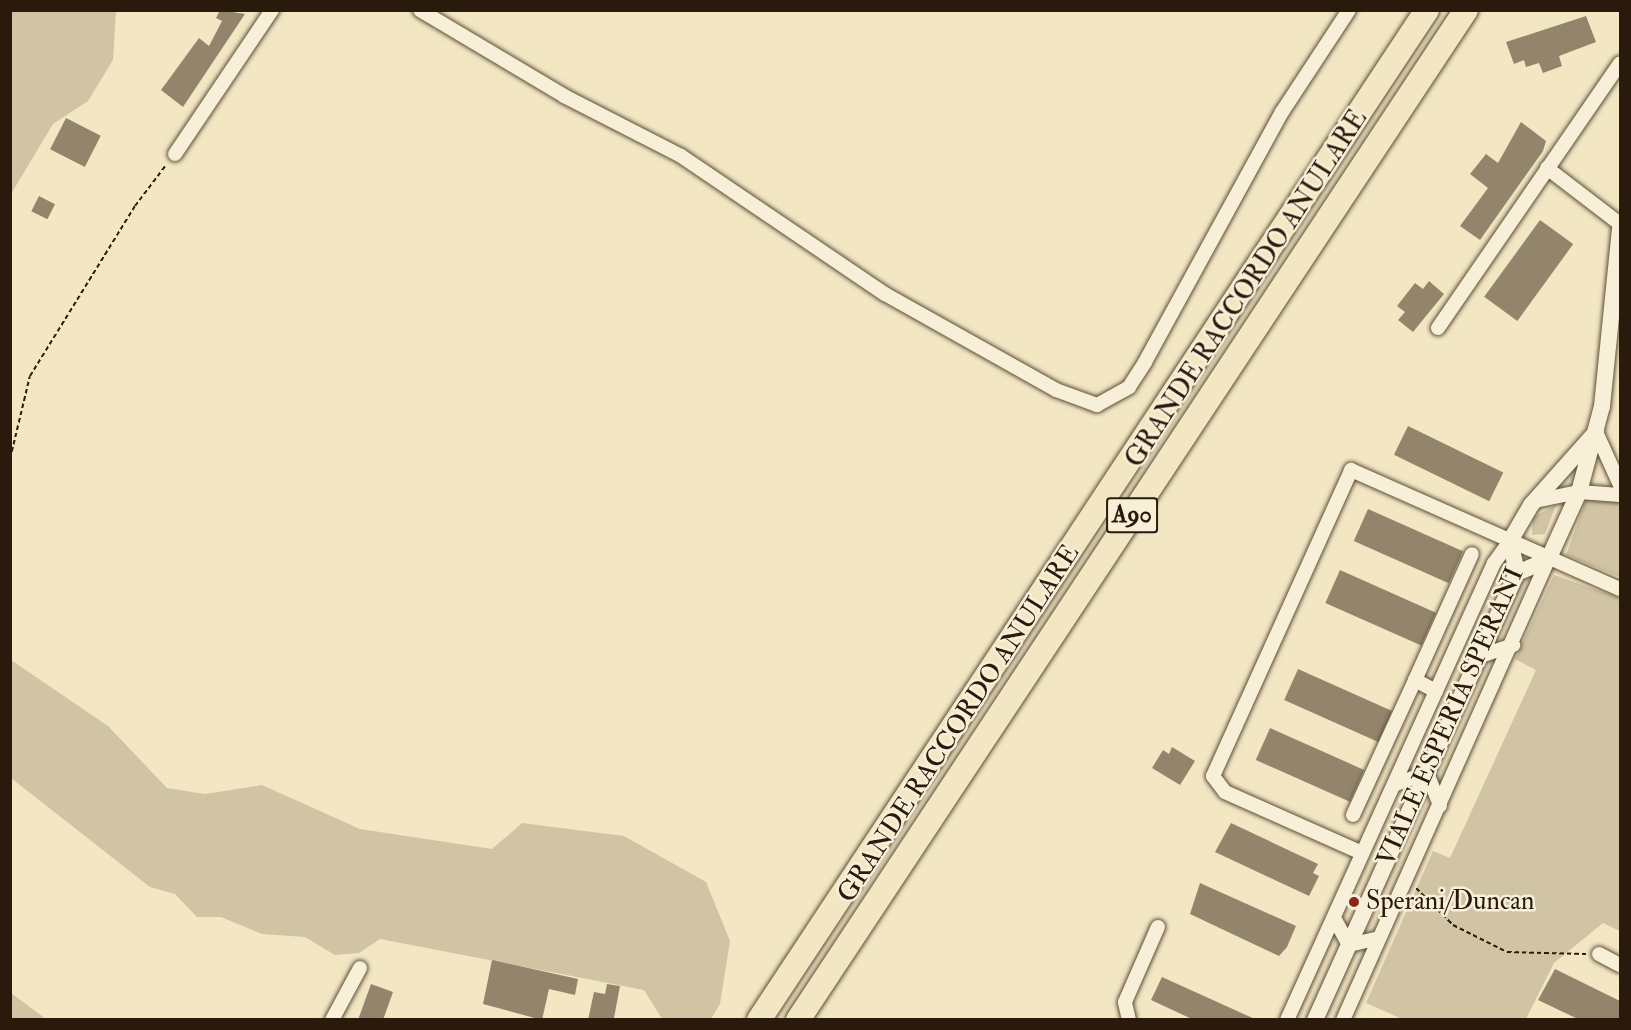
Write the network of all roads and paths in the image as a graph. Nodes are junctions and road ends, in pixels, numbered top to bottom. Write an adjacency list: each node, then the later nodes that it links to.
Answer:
1 (272, 10): 7 (street)
2 (420, 10): 3 (street)
3 (1349, 10)
4 (1427, 10): 45 (highway, GRANDE RACCORDO ANULARE / A90)
5 (1466, 10): 46 (highway, GRANDE RACCORDO ANULARE / A90)
6 (1620, 63): 8 (street)
7 (175, 154): 13 (path)
8 (1547, 168): 9 (street); 11 (street)
9 (1620, 224)
10 (1620, 229): 12 (street, VIALE ESPERIA SPERANI)
11 (1438, 328)
12 (1596, 432): 14 (street); 15 (street, VIALE ESPERIA SPERANI); 17 (street, VIALE ESPERIA SPERANI)
13 (10, 459)
14 (1620, 485)
15 (1579, 492): 16 (street); 17 (street); 20 (street, VIALE ESPERIA SPERANI)
16 (1620, 495)
17 (1535, 501): 18 (street, VIALE ESPERIA SPERANI)
18 (1510, 541): 20 (street); 21 (street, VIALE ESPERIA SPERANI); 26 (street, VIALE ESPERIA SPERANI); 35 (street)
19 (1472, 554): 25 (street)
20 (1548, 560): 21 (street); 22 (street); 23 (street, VIALE ESPERIA SPERANI)
21 (1517, 573): 24 (street, VIALE ESPERIA SPERANI)
22 (1620, 589)
23 (1513, 645): 24 (street); 33 (street, VIALE ESPERIA SPERANI)
24 (1480, 656): 31 (street, VIALE ESPERIA SPERANI)
25 (1422, 664): 26 (street); 27 (street)
26 (1444, 675): 28 (street, VIALE ESPERIA SPERANI)
27 (1415, 680): 28 (street); 29 (street)
28 (1436, 691): 30 (street, VIALE ESPERIA SPERANI)
29 (1407, 697): 30 (street); 34 (street)
30 (1429, 708): 32 (street, VIALE ESPERIA SPERANI)
31 (1428, 773): 32 (street); 33 (street); 40 (street, VIALE ESPERIA SPERANI)
32 (1396, 784): 35 (street, VIALE ESPERIA SPERANI)
33 (1440, 806): 36 (street, VIALE ESPERIA SPERANI)
34 (1353, 814)
35 (1362, 853): 37 (street, VIALE ESPERIA SPERANI)
36 (1406, 882): 39 (street, VIALE ESPERIA SPERANI); 41 (path)
37 (1334, 918): 40 (street); 48 (street, VIALE ESPERIA SPERANI)
38 (1158, 927): 47 (street)
39 (1379, 938): 40 (street); 50 (street, VIALE ESPERIA SPERANI)
40 (1349, 945): 49 (street, VIALE ESPERIA SPERANI)
41 (1599, 954): 42 (street)
42 (1620, 965)
43 (360, 968): 44 (street)
44 (332, 1020)
45 (759, 1020)
46 (798, 1020)
47 (1129, 1020)
48 (1287, 1020)
49 (1315, 1020)
50 (1343, 1020)

